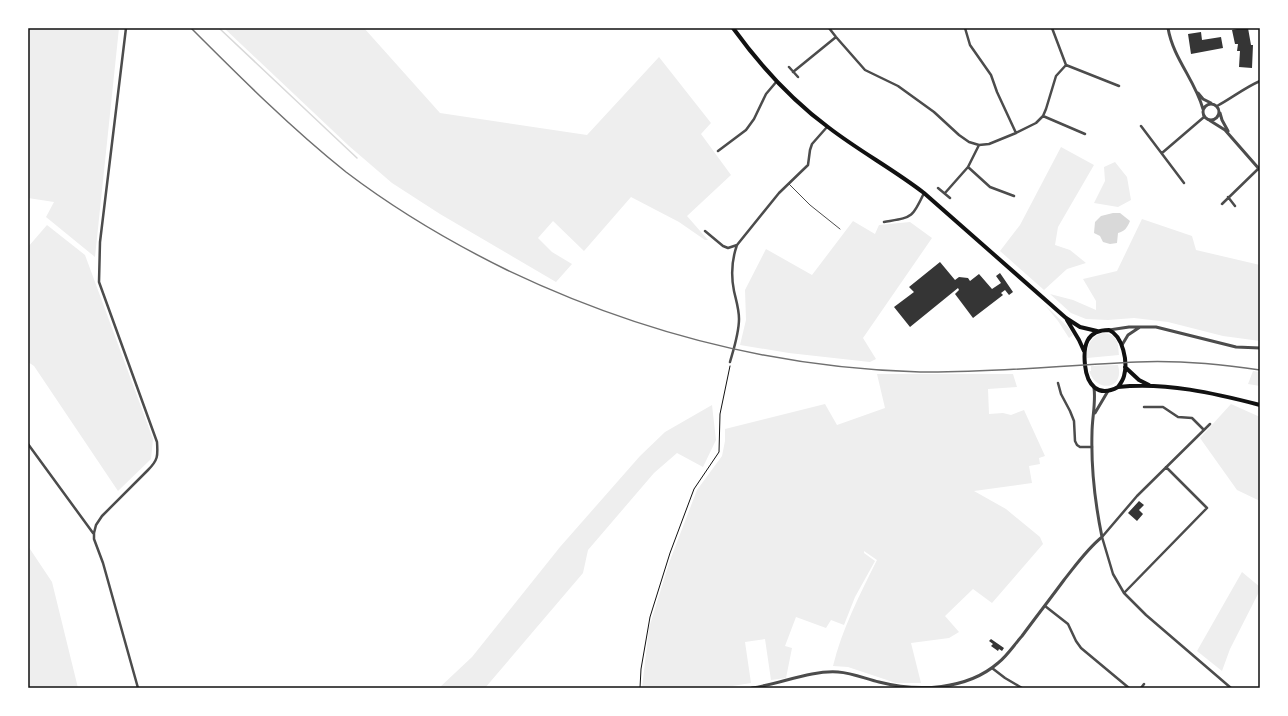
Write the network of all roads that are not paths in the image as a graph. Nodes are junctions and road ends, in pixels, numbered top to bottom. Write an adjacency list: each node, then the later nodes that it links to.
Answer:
1 (126, 28): 69 (street)
2 (733, 28): 12 (highway)
3 (829, 28): 7 (street)
4 (965, 28): 25 (street)
5 (1052, 28): 8 (street)
6 (1168, 28): 15 (street)
7 (836, 37): 10 (street); 28 (street)
8 (1066, 65): 14 (street); 20 (street)
9 (789, 66): 10 (street)
10 (793, 72): 11 (street)
11 (798, 77)
12 (777, 81): 24 (highway); 29 (street)
13 (1260, 81): 17 (street)
14 (1119, 86)
15 (1197, 92): 16 (street); 18 (street)
16 (1212, 104): 17 (street); 18 (street)
17 (1217, 106): 19 (street)
18 (1203, 109): 21 (street)
19 (1219, 111): 22 (street); 27 (street)
20 (1043, 116): 25 (street); 26 (street)
21 (1204, 117): 22 (street); 30 (street)
22 (1209, 120): 27 (street)
23 (1140, 126): 30 (street)
24 (827, 127): 34 (street); 36 (highway)
25 (1016, 133): 28 (street)
26 (1085, 134)
27 (1234, 139): 32 (street)
28 (979, 145): 31 (street)
29 (718, 151)
30 (1162, 153): 33 (street)
31 (968, 167): 37 (street); 38 (street)
32 (1259, 169): 39 (street)
33 (1184, 183)
34 (789, 184): 44 (lane); 46 (street)
35 (938, 188): 37 (street)
36 (924, 192): 43 (street); 47 (highway)
37 (944, 193): 40 (street)
38 (1014, 196)
39 (1228, 197): 41 (street); 42 (street)
40 (950, 198)
41 (1222, 204)
42 (1235, 206)
43 (884, 222)
44 (840, 229)
45 (705, 231): 46 (street)
46 (737, 245): 54 (street)
47 (1066, 318): 50 (highway); 53 (highway)
48 (1141, 326): 49 (street); 51 (street); 52 (street)
49 (1109, 330): 50 (highway); 51 (highway)
50 (1097, 331): 53 (highway)
51 (1122, 345): 55 (highway)
52 (1260, 348)
53 (1084, 351): 59 (highway)
54 (730, 362)
55 (1125, 367): 57 (highway); 58 (highway)
56 (1058, 383): 67 (street)
57 (1152, 386): 58 (highway); 61 (highway)
58 (1118, 387): 60 (highway)
59 (1094, 388): 60 (highway); 63 (street)
60 (1108, 391): 63 (street)
61 (1260, 405)
62 (1144, 407): 65 (street)
63 (1094, 415): 67 (street)
64 (1210, 424): 65 (street)
65 (1204, 430): 68 (street)
66 (28, 444): 69 (street)
67 (1092, 447): 70 (street)
68 (1166, 467): 70 (street); 71 (street)
69 (94, 534): 76 (street)
70 (1102, 537): 71 (street); 72 (street)
71 (1124, 593): 81 (street)
72 (1045, 606): 73 (street); 79 (street)
73 (992, 668): 75 (street); 78 (street)
74 (1144, 684): 80 (street)
75 (909, 687): 77 (street)
76 (138, 688)
77 (752, 688)
78 (1022, 688)
79 (1129, 688)
80 (1140, 688)
81 (1231, 688)

